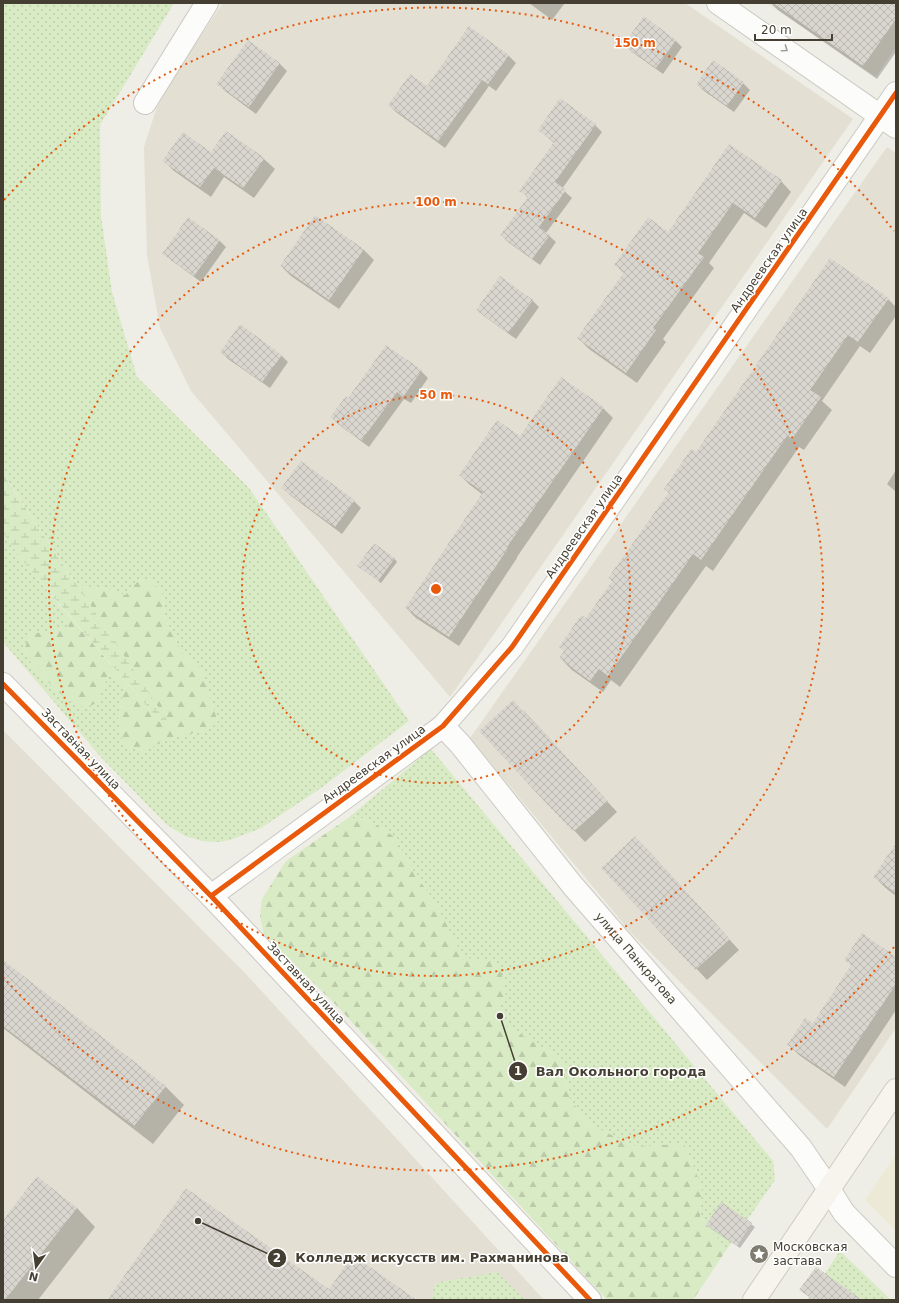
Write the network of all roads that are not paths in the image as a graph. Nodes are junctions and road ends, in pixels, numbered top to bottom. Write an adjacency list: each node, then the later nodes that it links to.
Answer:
1 (207, 3): 4 (street)
2 (718, 3): 5 (street, one-way to 5)
3 (896, 93): 5 (street, Андреевская улица)
4 (145, 103)
5 (888, 121): 7 (street, Андреевская улица)
6 (3, 684): 8 (street, Заставная улица)
7 (443, 726): 8 (street, Андреевская улица); 10 (street, улица Панкратова)
8 (210, 896): 12 (street, Заставная улица)
9 (896, 1090): 10 (main road)
10 (829, 1189): 11 (street, улица Панкратова); 13 (main road)
11 (896, 1266)
12 (590, 1300)
13 (754, 1300)

